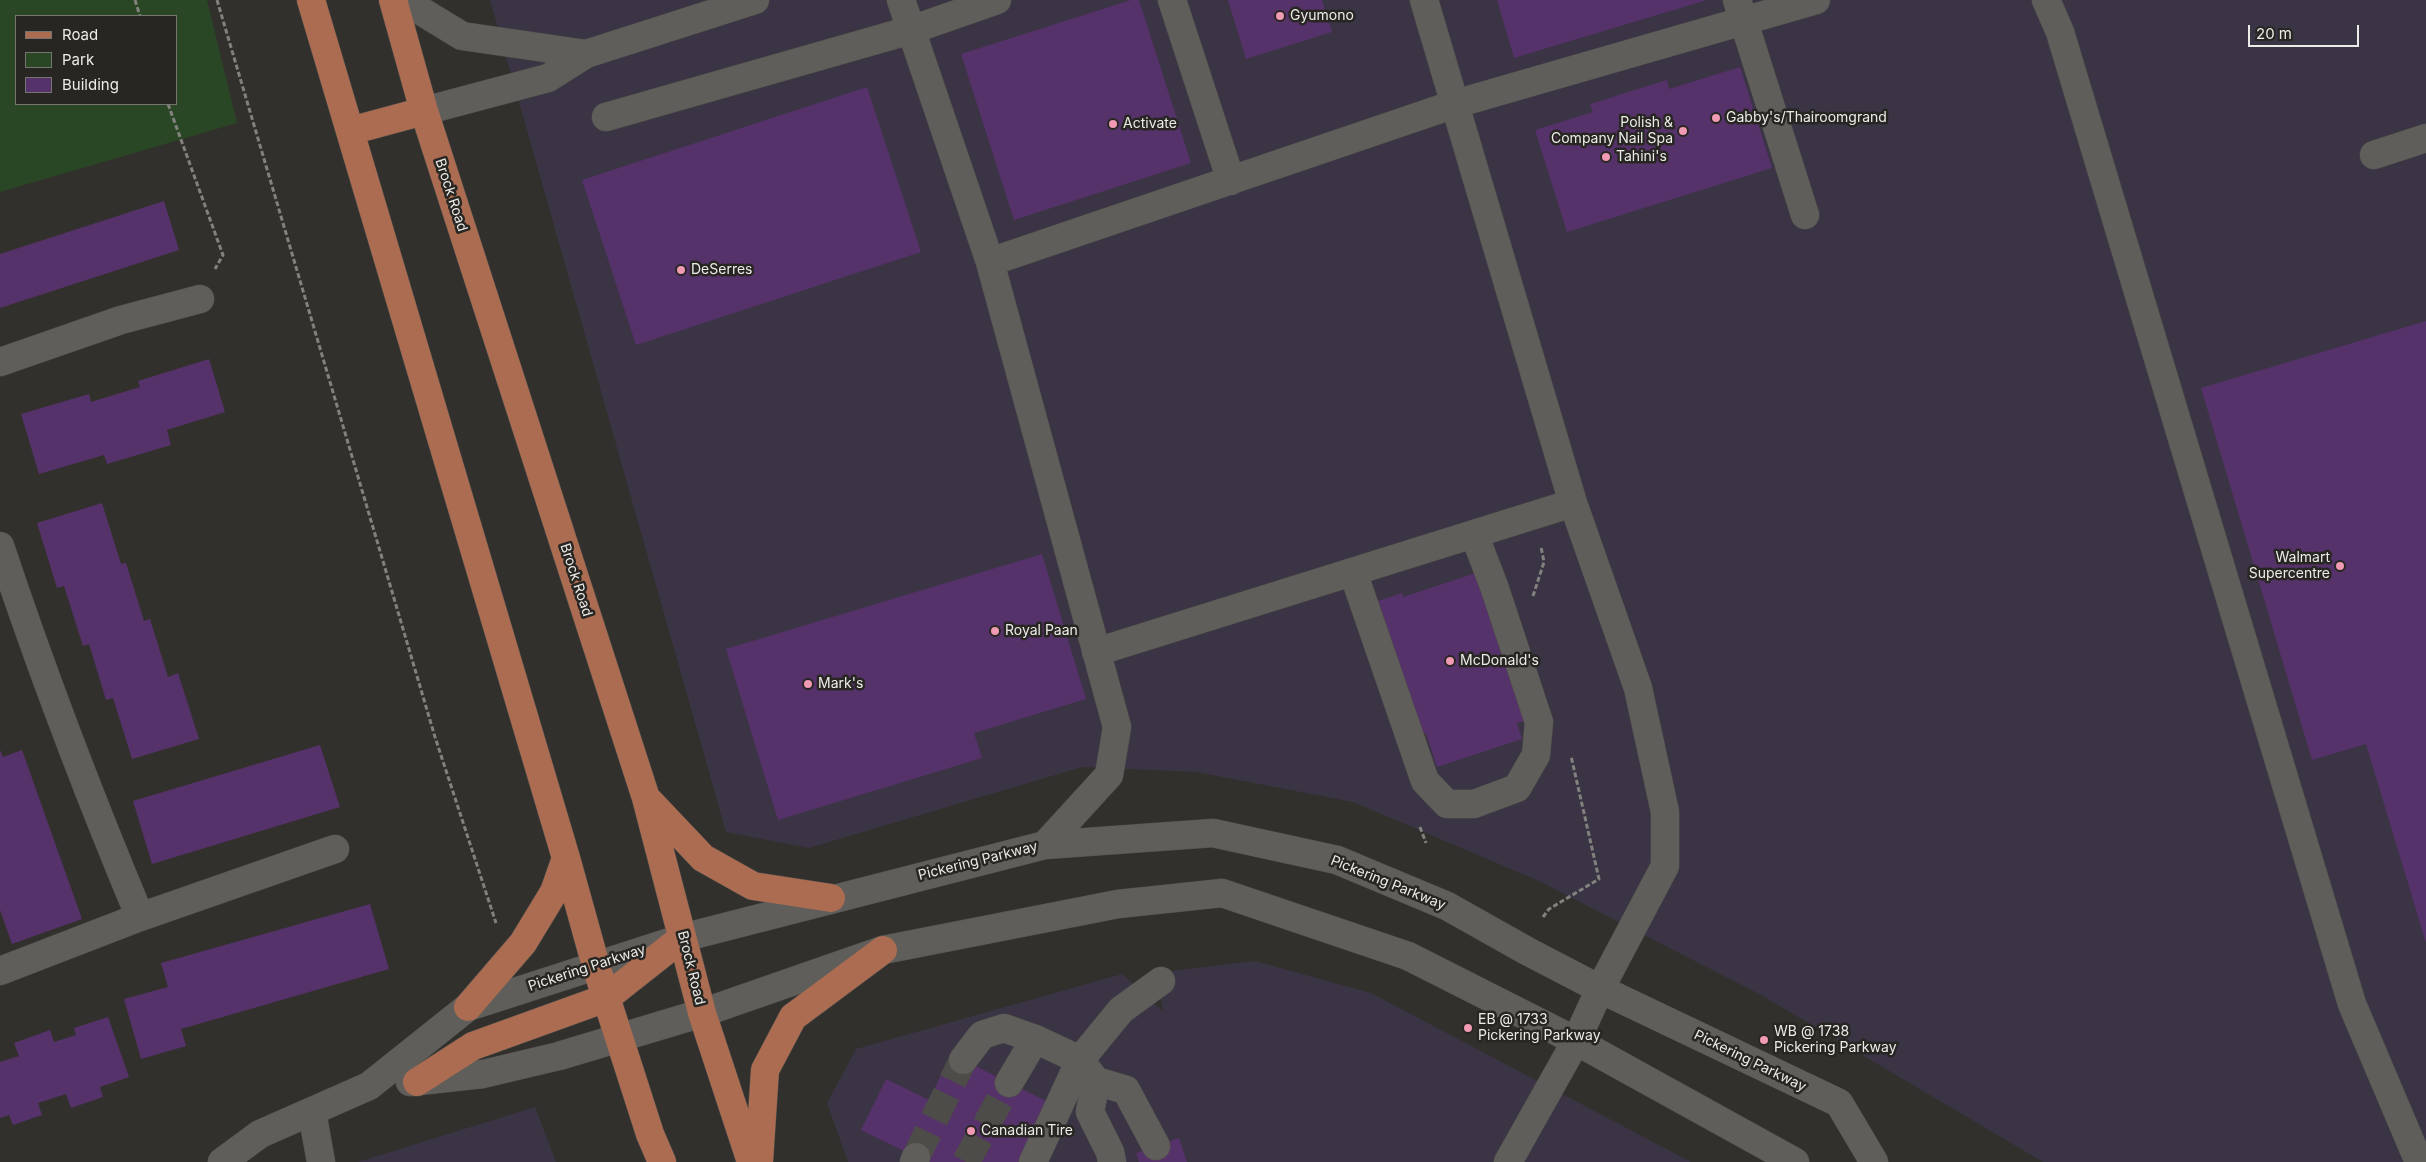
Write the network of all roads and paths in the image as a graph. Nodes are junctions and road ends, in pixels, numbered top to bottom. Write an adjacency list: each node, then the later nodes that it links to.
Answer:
1 (135, 0): 14 (path)
2 (217, 0): 40 (path)
3 (311, 0): 21 (main road)
4 (393, 0): 19 (main road, Brock Road)
5 (403, 0): 16 (street)
6 (755, 0): 16 (street)
7 (901, 0): 15 (street)
8 (997, 0): 15 (street)
9 (1172, 0): 24 (street)
10 (1424, 0): 17 (street)
11 (1816, 0): 13 (street)
12 (2046, 0): 71 (street)
13 (1740, 11): 17 (street); 25 (street)
14 (140, 15)
15 (911, 30): 20 (street); 26 (street)
16 (586, 54): 19 (street)
17 (1455, 104): 24 (street); 29 (street)
18 (168, 105): 27 (path)
19 (424, 111): 21 (main road); 34 (main road, Brock Road)
20 (606, 118)
21 (350, 131): 37 (main road)
22 (2426, 138): 23 (street)
23 (2374, 155)
24 (1231, 181): 26 (street)
25 (1805, 215)
26 (990, 262): 33 (street)
27 (200, 299): 28 (street)
28 (0, 362)
29 (1573, 504): 30 (street); 46 (street)
30 (1474, 534): 32 (street); 32 (street)
31 (2, 556): 39 (street)
32 (1353, 572): 33 (street)
33 (1096, 652): 35 (street)
34 (646, 798): 38 (main road); 41 (main road, Brock Road)
35 (1045, 845): 38 (street, Pickering Parkway); 46 (street, Pickering Parkway)
36 (335, 849): 39 (street)
37 (566, 858): 43 (main road); 48 (main road)
38 (831, 898): 41 (street, Pickering Parkway)
39 (140, 917): 44 (street)
40 (501, 926)
41 (682, 938): 43 (street, Pickering Parkway); 47 (main road); 49 (main road, Brock Road)
42 (883, 950): 49 (street, Pickering Parkway); 52 (street, Pickering Parkway); 65 (main road)
43 (596, 966): 47 (main road); 48 (street, Pickering Parkway)
44 (0, 971)
45 (1162, 981): 54 (street)
46 (1600, 989): 52 (street); 70 (street, Pickering Parkway)
47 (606, 998): 50 (main road); 56 (main road)
48 (468, 1007): 58 (street, Pickering Parkway)
49 (702, 1013): 50 (street, Pickering Parkway); 64 (main road, Brock Road)
50 (618, 1036): 56 (street, Pickering Parkway); 63 (main road)
51 (1035, 1039): 53 (street); 54 (street); 57 (street)
52 (1576, 1041): 68 (street); 69 (street, Pickering Parkway)
53 (963, 1060)
54 (1080, 1060): 55 (street); 66 (street)
55 (1096, 1081): 60 (street); 67 (street)
56 (417, 1082): 58 (street, Pickering Parkway)
57 (1009, 1083)
58 (369, 1086): 59 (street, Pickering Parkway)
59 (312, 1112): 61 (street, Pickering Parkway); 62 (street)
60 (1156, 1146)
61 (222, 1162)
62 (321, 1162)
63 (662, 1162)
64 (751, 1162)
65 (759, 1162)
66 (1033, 1162)
67 (1112, 1162)
68 (1508, 1162)
69 (1795, 1162)
70 (1874, 1162)
71 (2419, 1162)

